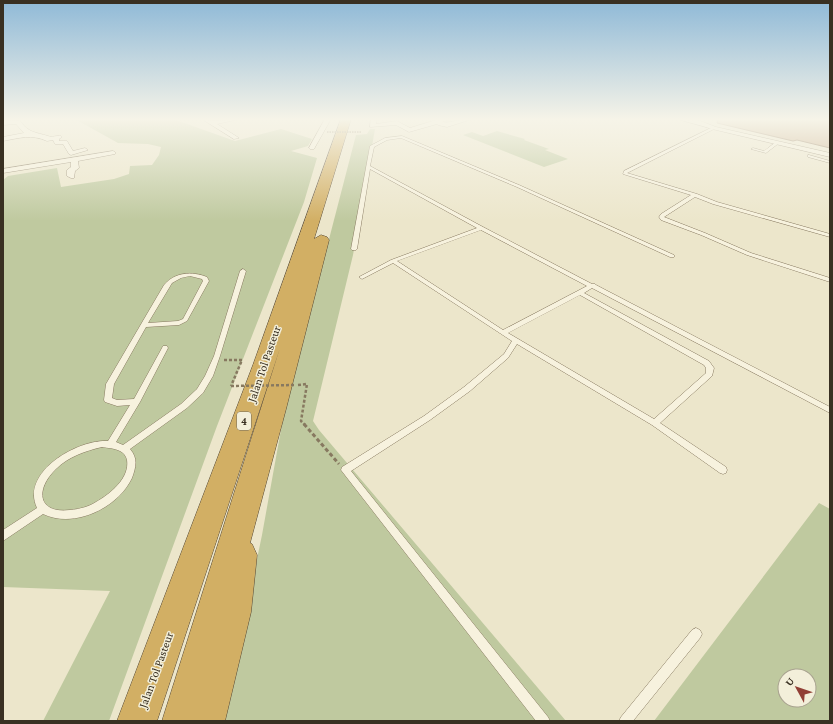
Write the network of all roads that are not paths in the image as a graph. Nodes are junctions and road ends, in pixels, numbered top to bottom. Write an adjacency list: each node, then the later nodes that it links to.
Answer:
1 (113, 153): 8 (street)
2 (339, 153): 38 (highway, Jalan Tol Pasteur / 4)
3 (342, 153): 34 (highway, Jalan Tol Pasteur / 4)
4 (371, 153): 10 (lane)
5 (440, 153): 17 (lane)
6 (662, 153): 13 (lane)
7 (809, 156): 9 (lane)
8 (74, 160): 11 (street); 12 (street)
9 (830, 162)
10 (369, 167): 14 (lane); 16 (lane)
11 (3, 171)
12 (71, 176)
13 (695, 195): 15 (lane); 21 (lane)
14 (481, 228): 18 (lane); 22 (lane)
15 (830, 236)
16 (354, 249)
17 (672, 256)
18 (393, 261): 20 (lane); 25 (lane)
19 (243, 271): 32 (lane)
20 (362, 277)
21 (830, 280)
22 (593, 285): 23 (lane); 29 (lane)
23 (580, 293): 25 (lane); 30 (lane)
24 (144, 325): 24 (lane); 28 (lane)
25 (503, 333): 26 (lane)
26 (516, 340): 30 (lane); 41 (lane)
27 (166, 348): 28 (lane)
28 (136, 402): 31 (lane)
29 (830, 410)
30 (655, 423): 33 (lane)
31 (111, 444): 32 (lane); 35 (lane)
32 (125, 448): 35 (lane)
33 (723, 470)
34 (249, 490): 39 (highway, Jalan Tol Pasteur / 4); 40 (highway)
35 (43, 509): 36 (lane)
36 (3, 536)
37 (696, 634): 42 (lane)
38 (138, 721)
39 (182, 721)
40 (205, 721)
41 (544, 721)
42 (625, 721)

